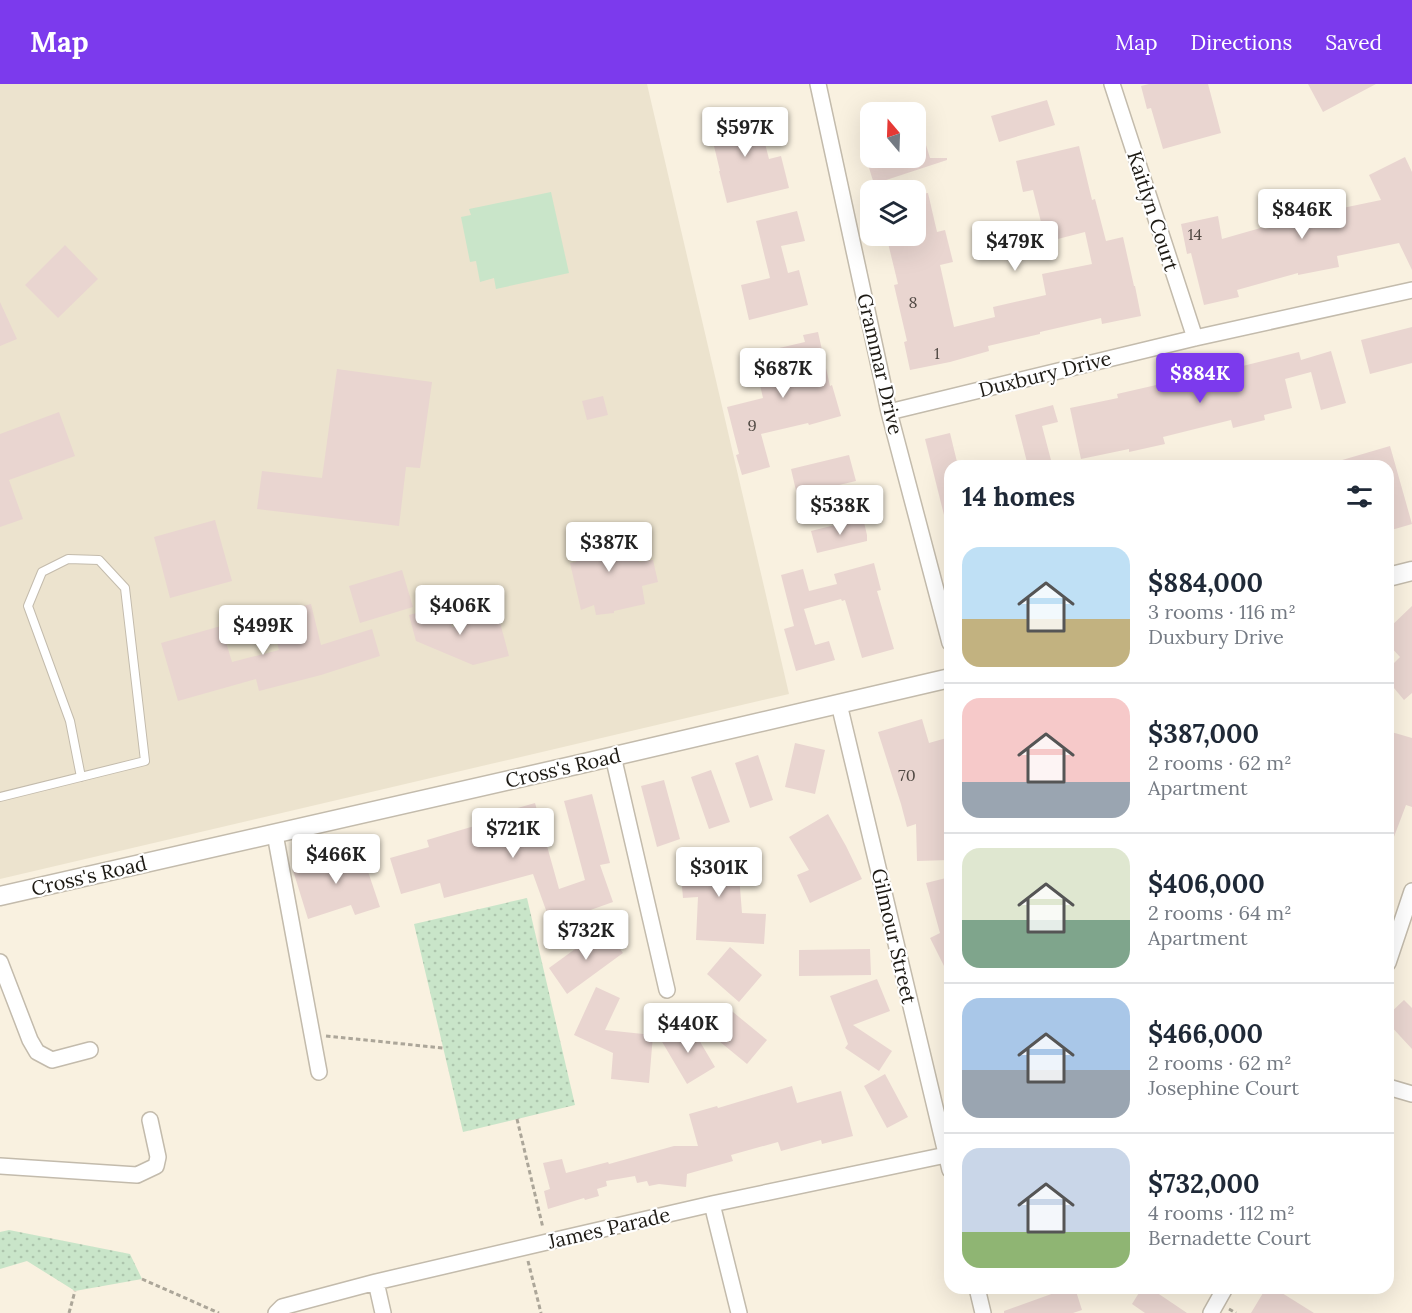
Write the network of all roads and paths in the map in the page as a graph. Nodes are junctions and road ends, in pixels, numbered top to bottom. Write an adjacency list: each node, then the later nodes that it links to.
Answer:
1 (818, 84): 5 (street, Grammar Drive)
2 (1112, 84): 4 (street, Kaitlyn Court)
3 (1412, 290): 4 (street, Duxbury Drive)
4 (1195, 338): 5 (street, Duxbury Drive)
5 (889, 412): 8 (street, Grammar Drive)
6 (1412, 571): 7 (street)
7 (1394, 576)
8 (944, 620)
9 (944, 679): 10 (street, Cross's Road)
10 (839, 704): 11 (street, Cross's Road); 28 (street, Gilmour Street)
11 (613, 756): 14 (street, Cross's Road); 19 (street)
12 (81, 777): 12 (lane); 13 (lane)
13 (0, 797)
14 (275, 834): 16 (street, Cross's Road); 20 (street)
15 (1412, 891): 17 (street)
16 (0, 896)
17 (1394, 945)
18 (0, 963): 22 (street)
19 (667, 990)
20 (312, 1034): 21 (path); 23 (street)
21 (443, 1048)
22 (90, 1050)
23 (319, 1072)
24 (1394, 1089): 25 (street)
25 (1412, 1094)
26 (517, 1119): 32 (path)
27 (150, 1120): 30 (street)
28 (944, 1145)
29 (944, 1163): 31 (street, James Parade)
30 (0, 1166)
31 (712, 1204): 32 (street, James Parade); 44 (street)
32 (547, 1242): 33 (street, James Parade)
33 (524, 1247): 35 (street, James Parade); 43 (path)
34 (142, 1279): 40 (path)
35 (376, 1281): 41 (street, James Parade); 42 (street)
36 (75, 1291): 39 (path)
37 (978, 1294): 45 (street)
38 (1222, 1294): 46 (street)
39 (69, 1313)
40 (219, 1313)
41 (276, 1313)
42 (383, 1313)
43 (541, 1313)
44 (739, 1313)
45 (983, 1313)
46 (1211, 1313)

